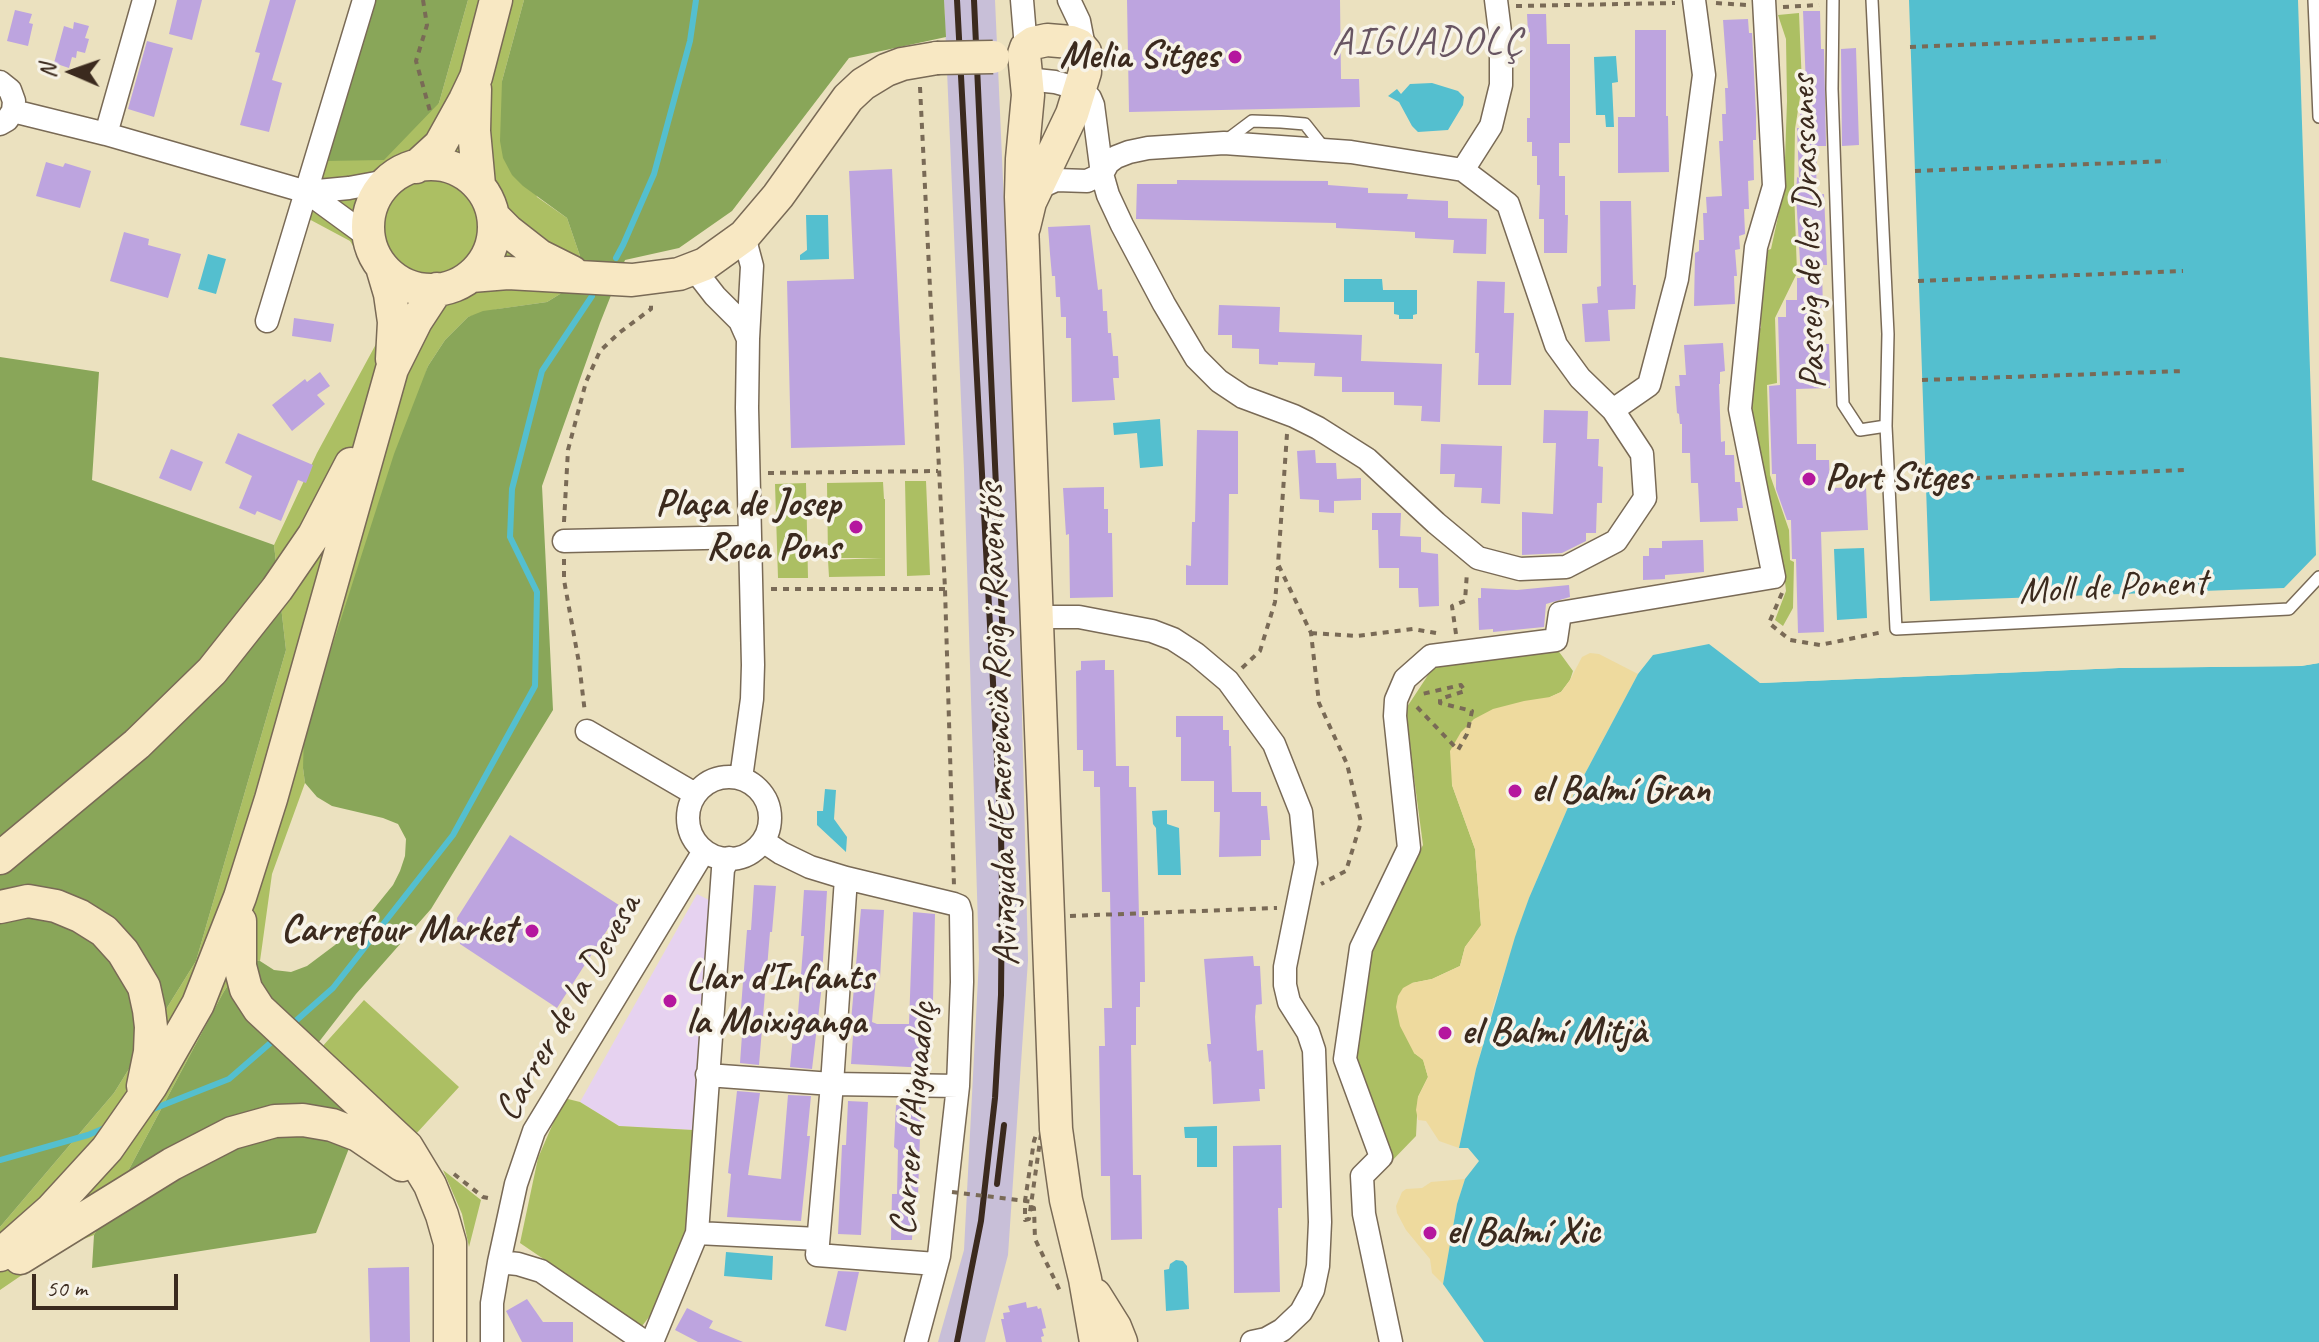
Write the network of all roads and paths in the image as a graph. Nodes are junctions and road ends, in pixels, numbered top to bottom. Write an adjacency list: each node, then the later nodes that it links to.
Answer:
1 (144, 0): 24 (street)
2 (364, 0): 33 (street)
3 (423, 0): 21 (path)
4 (496, 0): 18 (main road)
5 (1022, 0): 17 (street, Avinguda d'Emerencià Roig i Raventós)
6 (1069, 0): 13 (street)
7 (1872, 0): 52 (lane, Passeig de les Drassanes)
8 (2314, 0): 23 (lane)
9 (1695, 1): 11 (path); 12 (path); 50 (street)
10 (1833, 2): 12 (path); 52 (lane, Passeig de les Drassanes)
11 (1496, 3): 27 (street)
12 (1764, 3): 61 (street)
13 (1082, 24): 17 (main road); 20 (main road, Avinguda d'Emerencià Roig i Raventós)
14 (2161, 37): 15 (path)
15 (1910, 47)
16 (927, 60): 17 (main road, bridge); 36 (main road); 54 (path)
17 (1017, 60): 20 (street); 35 (main road, Avinguda d'Emerencià Roig i Raventós)
18 (476, 77): 26 (main road); 31 (main road)
19 (0, 82): 22 (street)
20 (1080, 89): 29 (street); 32 (main road, Avinguda d'Emerencià Roig i Raventós)
21 (431, 112)
22 (6, 117): 24 (street)
23 (2319, 117)
24 (106, 134): 33 (street)
25 (2167, 161): 28 (path)
26 (416, 167): 30 (main road); 31 (main road)
27 (1463, 170): 29 (street); 50 (street)
28 (1915, 171)
29 (1102, 174): 32 (street); 51 (street)
30 (387, 181): 33 (street); 37 (main road)
31 (479, 185): 34 (main road)
32 (1036, 189): 35 (main road, Avinguda d'Emerencià Roig i Raventós)
33 (307, 192): 37 (street); 45 (street)
34 (493, 216): 40 (main road); 41 (main road)
35 (1024, 227): 65 (main road, Avinguda d'Emerencià Roig i Raventós)
36 (744, 236): 38 (main road); 46 (street)
37 (376, 253): 44 (main road); 48 (main road)
38 (694, 269): 42 (main road); 46 (street)
39 (2183, 271): 43 (path)
40 (471, 276): 41 (main road); 44 (main road)
41 (582, 277): 42 (main road)
42 (651, 278): 58 (path)
43 (1918, 281)
44 (437, 289): 48 (main road)
45 (267, 321)
46 (748, 339): 55 (street)
47 (2184, 371): 49 (path)
48 (390, 377): 75 (main road); 78 (main road)
49 (1922, 380)
50 (1613, 410): 59 (street)
51 (1294, 416): 59 (street); 60 (path)
52 (1886, 426): 66 (lane, Passeig de les Drassanes)
53 (2187, 470): 56 (path)
54 (938, 471): 55 (path); 64 (path)
55 (749, 473): 57 (street)
56 (1926, 480)
57 (750, 537): 58 (street); 63 (street)
58 (564, 541): 70 (path)
59 (1478, 558): 67 (path)
60 (1278, 564): 67 (path); 68 (path)
61 (1774, 577): 66 (path); 69 (street)
62 (2319, 577): 66 (lane, Moll de Ponent)
63 (751, 589): 64 (path); 71 (street)
64 (945, 589): 80 (path)
65 (1036, 617): 68 (street); 82 (main road, Avinguda d'Emerencià Roig i Raventós)
66 (1896, 629)
67 (1311, 633): 79 (path)
68 (1228, 681): 79 (street)
69 (1402, 698): 69 (path); 107 (street)
70 (587, 731): 72 (street)
71 (741, 778): 72 (street); 73 (street)
72 (695, 794): 74 (street)
73 (763, 841): 76 (street); 77 (street)
74 (704, 851): 76 (street); 90 (street, Carrer de la Devesa)
75 (0, 858)
76 (729, 858): 83 (street)
77 (846, 878): 80 (street); 84 (street)
78 (240, 897): 86 (main road); 87 (main road)
79 (1297, 902): 82 (path); 106 (street)
80 (954, 904): 85 (street, Carrer d'Aiguadolç)
81 (0, 907): 86 (main road)
82 (1048, 917): 98 (main road, Avinguda d'Emerencià Roig i Raventós)
83 (707, 1075): 84 (street); 92 (street)
84 (832, 1084): 85 (street); 93 (street)
85 (958, 1086): 96 (street, Carrer d'Aiguadolç)
86 (138, 1107): 94 (main road)
87 (439, 1178): 90 (path); 97 (main road); 99 (main road)
88 (952, 1192): 89 (path, bridge)
89 (1025, 1201): 91 (path, bridge); 91 (path); 91 (path)
90 (512, 1203): 95 (street, Carrer de la Devesa)
91 (1032, 1204): 98 (path)
92 (697, 1233): 93 (street); 102 (street)
93 (818, 1239): 96 (street)
94 (0, 1255)
95 (500, 1258): 100 (street, Carrer de la Devesa); 101 (street)
96 (936, 1264): 103 (street, Carrer d'Aiguadolç)
97 (0, 1269)
98 (1075, 1290): 104 (main road); 105 (main road)
99 (450, 1342)
100 (492, 1342)
101 (645, 1342)
102 (652, 1342)
103 (916, 1342)
104 (1096, 1342)
105 (1121, 1342)
106 (1252, 1342)
107 (1391, 1342)

